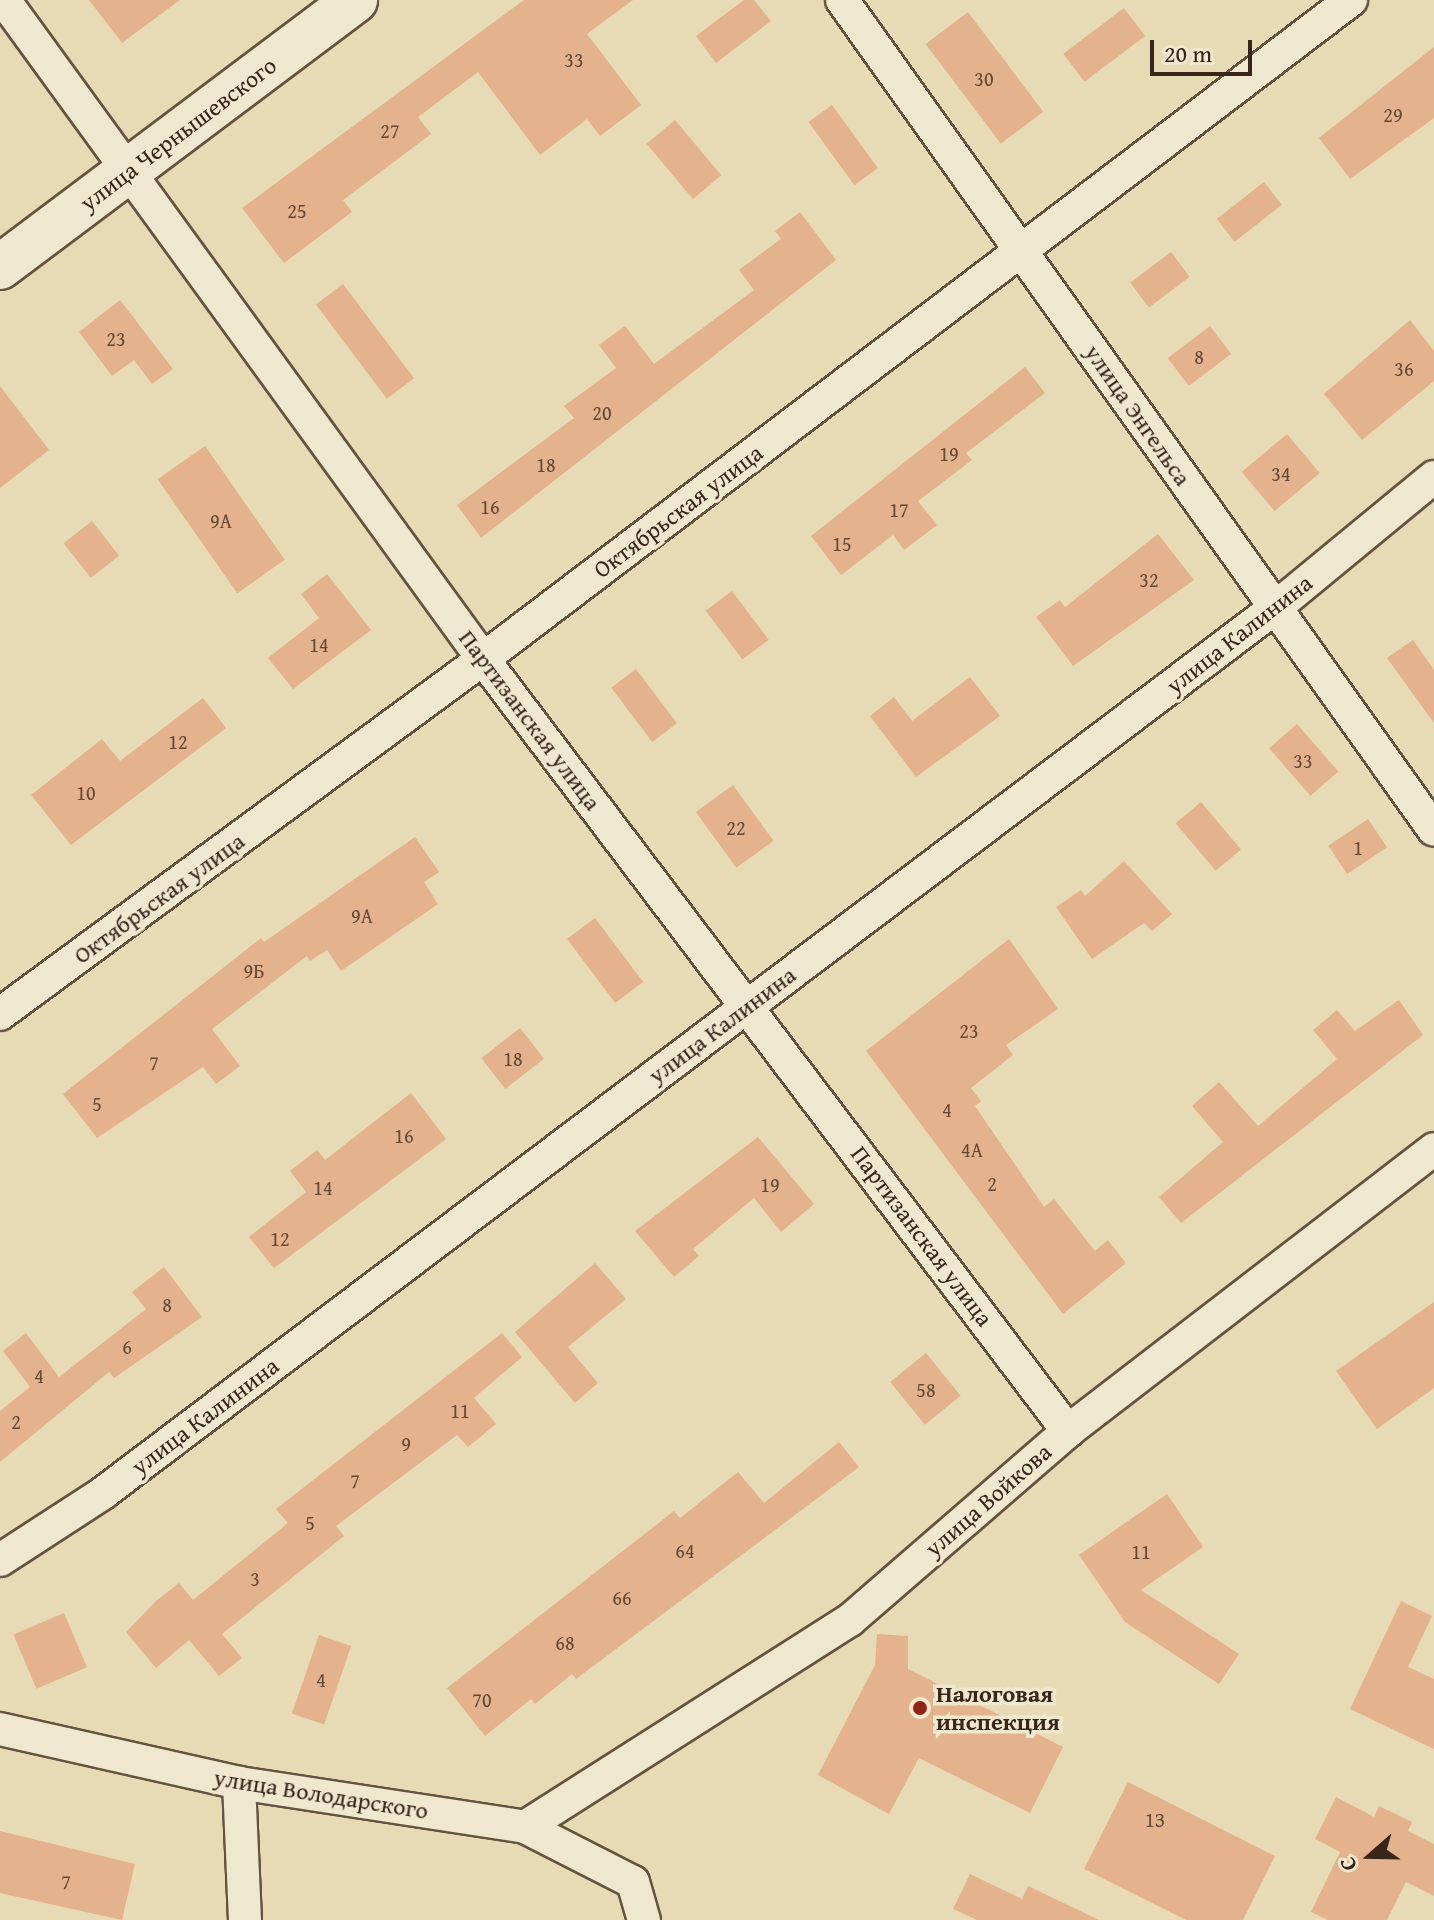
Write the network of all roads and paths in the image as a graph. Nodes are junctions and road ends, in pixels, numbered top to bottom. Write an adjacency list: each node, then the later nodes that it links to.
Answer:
1 (4, 0): 5 (street, Партизанская улица)
2 (355, 0): 5 (street, улица Чернышевского)
3 (842, 0): 6 (street, улица Энгельса)
4 (1351, 0): 6 (street, Октябрьская улица)
5 (132, 170): 7 (street, улица Чернышевского); 10 (street, Партизанская улица)
6 (1021, 250): 9 (street, улица Энгельса); 10 (street, Октябрьская улица)
7 (0, 267)
8 (1434, 477): 9 (street, улица Калинина)
9 (1275, 608): 11 (street, улица Энгельса); 12 (street, улица Калинина)
10 (483, 659): 12 (street, Партизанская улица); 13 (street, Октябрьская улица)
11 (1434, 830)
12 (749, 1004): 15 (street, Партизанская улица); 16 (street, улица Калинина)
13 (0, 1014)
14 (1434, 1149): 15 (street, улица Войкова)
15 (1068, 1431): 19 (street, улица Войкова)
16 (0, 1560)
17 (0, 1729): 18 (street, улица Володарского)
18 (239, 1783): 19 (street, улица Володарского); 20 (street)
19 (525, 1827): 21 (street, улица Володарского)
20 (245, 1920)
21 (644, 1920)

